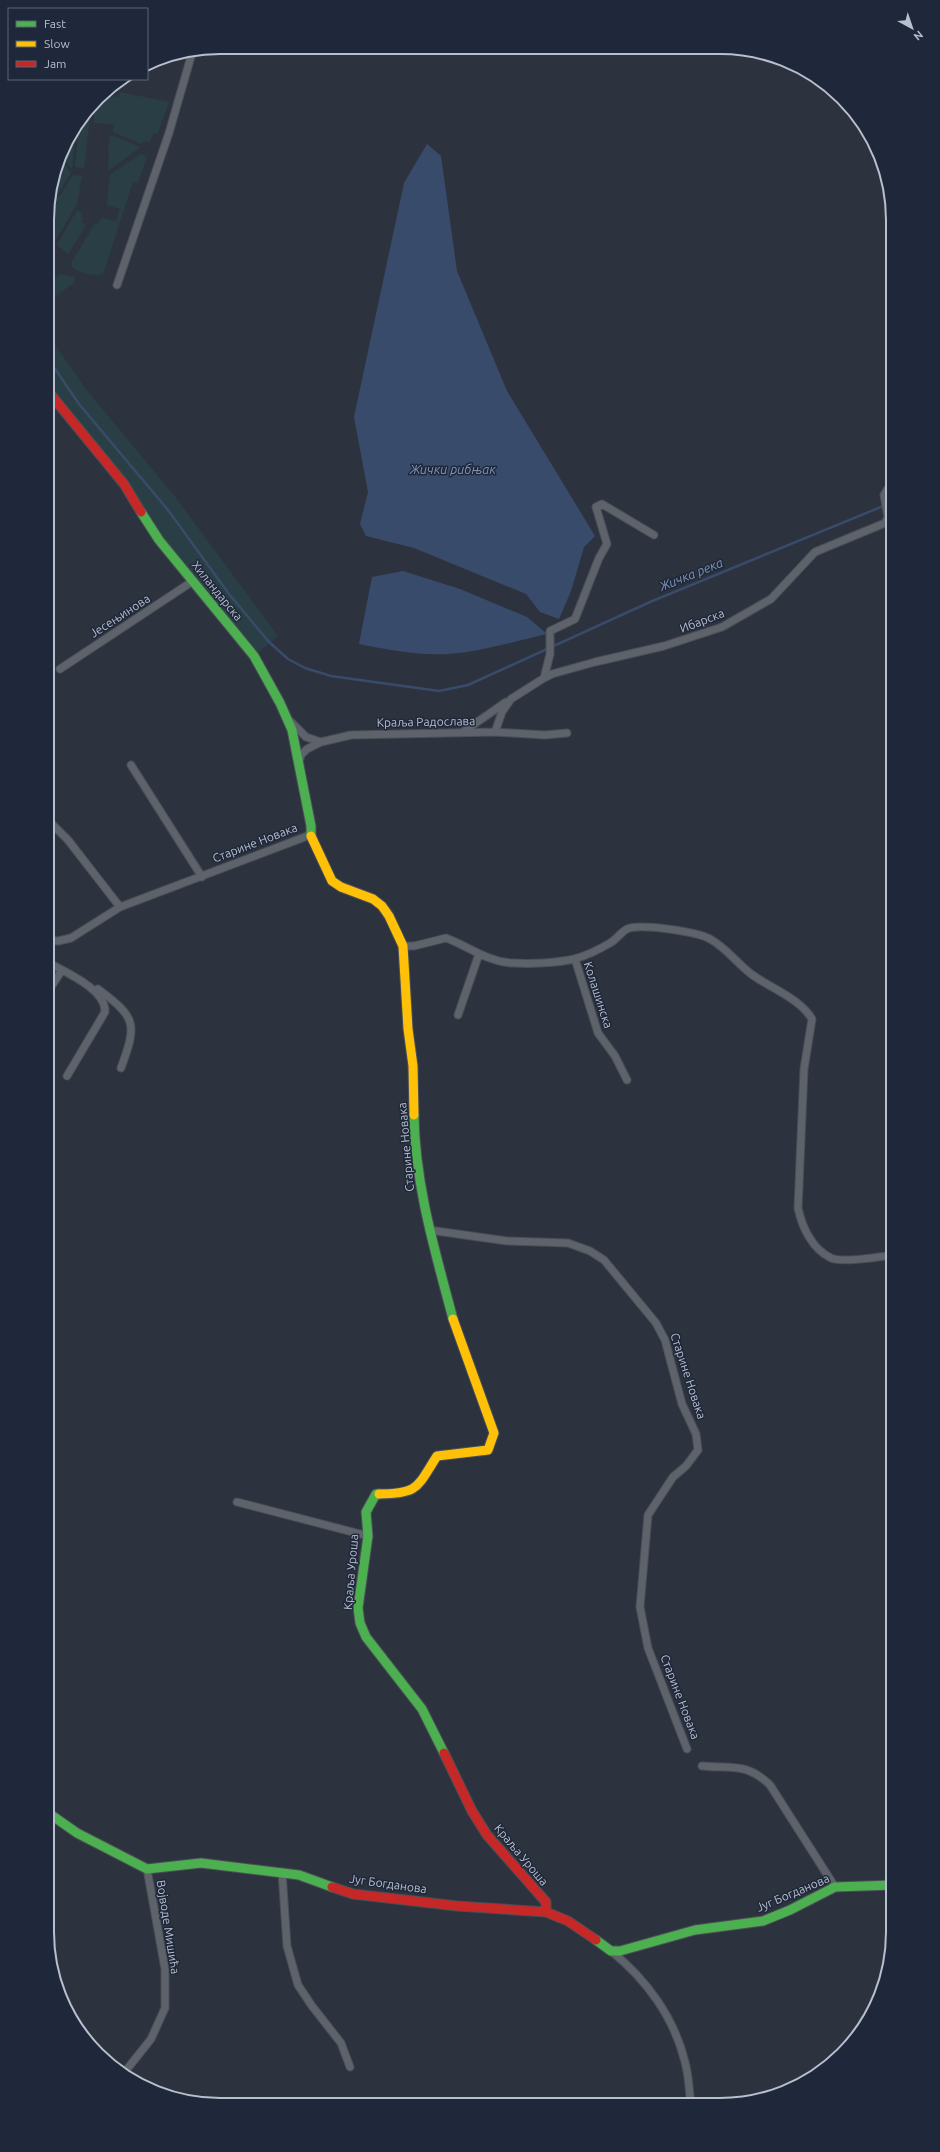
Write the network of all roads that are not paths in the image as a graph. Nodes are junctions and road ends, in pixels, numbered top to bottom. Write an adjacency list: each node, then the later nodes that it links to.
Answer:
1 (191, 56): 2 (street)
2 (116, 285)
3 (54, 399): 8 (street, Хиландарска)
4 (886, 492): 5 (street, Ибарска)
5 (886, 514)
6 (886, 521): 10 (street, Ибарска)
7 (654, 535): 10 (street)
8 (193, 581): 9 (street, Јесењинова); 12 (street, Хиландарска)
9 (60, 669)
10 (544, 678): 11 (street, Ибарска)
11 (511, 699): 13 (street, Ибарска); 14 (street, Ибарска)
12 (287, 717): 16 (street); 18 (street, Хиландарска)
13 (463, 732): 14 (street, Краља Радослава); 16 (street, Краља Радослава)
14 (495, 732): 15 (street, Краља Радослава)
15 (567, 732)
16 (321, 742): 18 (street, Краља Радослава)
17 (131, 765): 21 (street)
18 (298, 766): 20 (street, Хиландарска)
19 (54, 826): 22 (street)
20 (310, 835): 21 (street, Старине Новака); 24 (street, Старине Новака)
21 (202, 877): 22 (street, Старине Новака)
22 (120, 907): 23 (street, Старине Новака)
23 (54, 941)
24 (403, 946): 25 (street); 35 (street, Старине Новака)
25 (479, 954): 26 (street); 31 (street)
26 (575, 959): 34 (street, Колашинска); 36 (street)
27 (54, 960): 32 (street)
28 (54, 966): 29 (street)
29 (62, 970): 30 (street); 33 (street)
30 (54, 982)
31 (458, 1015)
32 (121, 1068)
33 (67, 1076)
34 (626, 1080)
35 (429, 1230): 38 (street, Краља Уроша); 39 (street, Старине Новака)
36 (886, 1256)
37 (237, 1502): 38 (street)
38 (368, 1536): 46 (street, Краља Уроша)
39 (687, 1750)
40 (702, 1766): 45 (street)
41 (54, 1818): 42 (street)
42 (147, 1869): 43 (street, Југ Богданова); 49 (street, Војводе Мишића)
43 (282, 1872): 46 (street, Југ Богданова); 48 (street)
44 (886, 1885): 45 (street, Југ Богданова)
45 (835, 1888): 47 (street, Југ Богданова)
46 (546, 1912): 47 (street, Југ Богданова)
47 (611, 1951): 50 (street, Југ Богданова)
48 (350, 2066)
49 (127, 2069)
50 (690, 2098)

